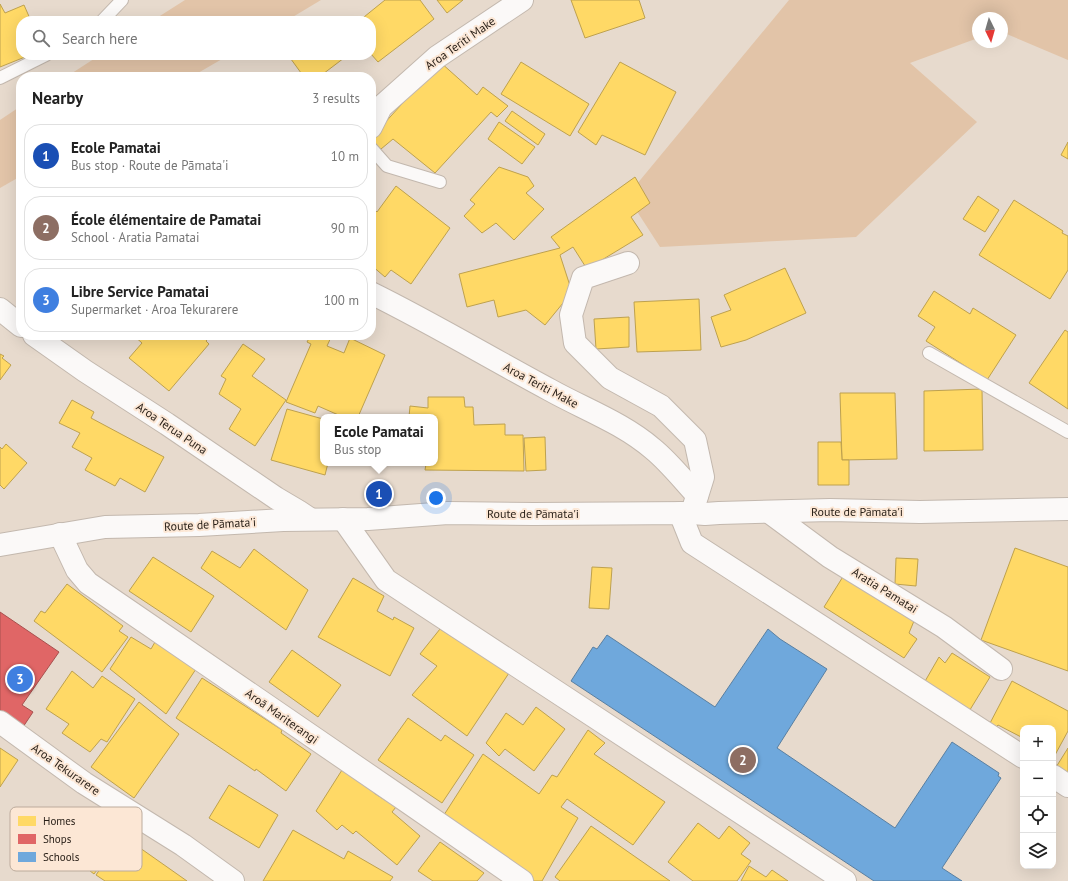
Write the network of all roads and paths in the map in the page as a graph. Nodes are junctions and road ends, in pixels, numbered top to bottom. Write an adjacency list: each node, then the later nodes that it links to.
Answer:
1 (122, 0): 3 (lane)
2 (522, 0): 6 (street, Aroa Teriti Make)
3 (107, 16)
4 (36, 60): 5 (lane)
5 (0, 78)
6 (376, 117)
7 (376, 154): 8 (lane)
8 (440, 182)
9 (628, 263): 16 (street)
10 (376, 296): 16 (street, Aroa Teriti Make)
11 (0, 309): 12 (street)
12 (16, 322)
13 (41, 340): 19 (street, Aroa Terua Puna)
14 (929, 353): 15 (lane)
15 (1068, 432)
16 (690, 507): 18 (street, Route de Pāmata'i); 20 (street, Route de Pāmata'i); 25 (street)
17 (1068, 509): 18 (street, Route de Pāmata'i)
18 (769, 512): 23 (street, Aratia Pamatai)
19 (310, 519): 20 (street, Route de Pāmata'i); 21 (street, Route de Pāmata'i)
20 (343, 519): 32 (street)
21 (60, 534): 22 (street, Route de Pāmata'i); 31 (street, Aroā Mariterangi)
22 (0, 545)
23 (1001, 669)
24 (0, 722): 28 (street, Aroa Tekurarere)
25 (1020, 755)
26 (1056, 778): 27 (street)
27 (1068, 786)
28 (122, 807)
29 (142, 819): 30 (street, Aroa Tekurarere)
30 (233, 881)
31 (522, 881)
32 (844, 881)

